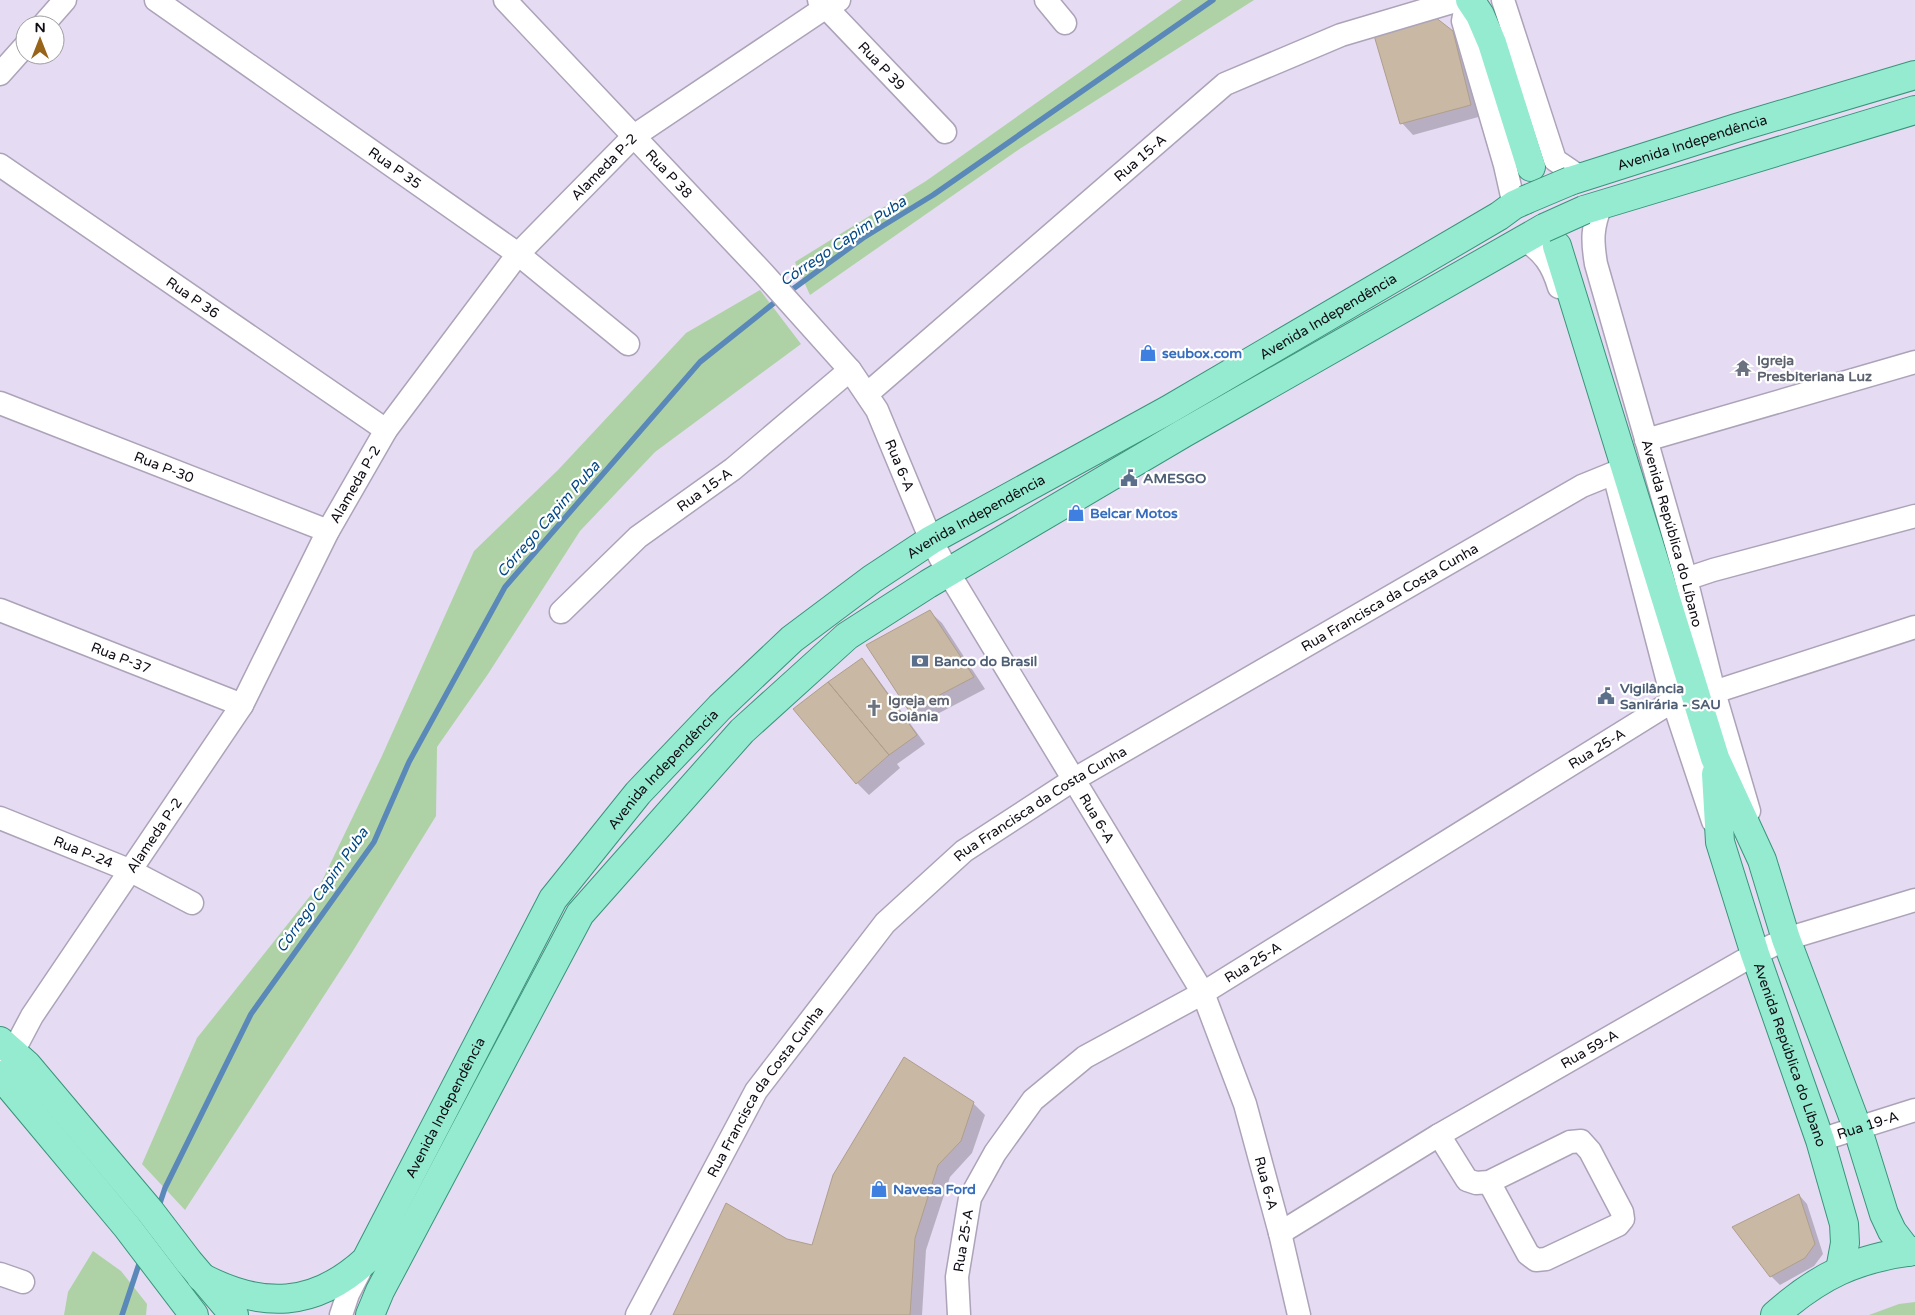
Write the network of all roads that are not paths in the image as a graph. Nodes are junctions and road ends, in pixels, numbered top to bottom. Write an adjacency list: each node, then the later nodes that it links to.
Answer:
1 (65, 0): 10 (street)
2 (156, 0): 25 (street, Rua P 35)
3 (505, 0): 18 (street, Rua P 38)
4 (1046, 0): 11 (street)
5 (1459, 0): 30 (street, Rua 15-A)
6 (1469, 0): 12 (main road); 22 (street)
7 (1493, 0): 12 (main road)
8 (1503, 0): 21 (street)
9 (828, 2): 17 (street, Rua P 39); 18 (street, Alameda P-2)
10 (52, 15)
11 (1065, 23)
12 (1492, 44): 20 (main road)
13 (15, 57): 14 (street)
14 (0, 74)
15 (1915, 75): 21 (main road, Avenida Independência)
16 (1915, 110): 23 (main road, Avenida Independência)
17 (945, 132)
18 (634, 136): 25 (street, Alameda P-2); 26 (street, Rua P 38)
19 (0, 165): 33 (street, Rua P 36)
20 (1531, 167)
21 (1575, 179): 22 (main road, Avenida Independência, bridge)
22 (1519, 202): 32 (main road, Avenida Independência)
23 (1592, 208): 24 (main road, Avenida Independência, bridge); 35 (street, Avenida República do Líbano)
24 (1542, 238): 34 (main road, Avenida Independência); 36 (street, Avenida República do Líbano); 48 (main road, Avenida República do Líbano)
25 (518, 254): 27 (street, Rua P 35); 33 (street, Alameda P-2)
26 (810, 327): 29 (street, Rua 6-A)
27 (628, 344)
28 (1915, 362): 35 (street)
29 (850, 370): 30 (street, Rua 6-A); 43 (street, Rua 15-A)
30 (867, 394): 39 (street, Rua 6-A)
31 (0, 403): 38 (street, Rua P-30)
32 (1168, 410): 34 (main road); 39 (main road, Avenida Independência)
33 (386, 430): 38 (street, Alameda P-2)
34 (1184, 433): 40 (main road, Avenida Independência)
35 (1646, 440): 41 (street, Avenida República do Líbano)
36 (1614, 473): 46 (street, Avenida República do Líbano); 49 (street, Rua Francisca da Costa Cunha)
37 (1915, 516): 41 (street)
38 (328, 531): 47 (street, Alameda P-2)
39 (931, 540): 40 (street, Rua 6-A); 54 (main road, Avenida Independência)
40 (948, 572): 49 (street, Rua 6-A); 57 (main road, Avenida Independência)
41 (1686, 579): 45 (street, Avenida República do Líbano)
42 (0, 610): 47 (street, Rua P-37)
43 (561, 612)
44 (1915, 627): 45 (street)
45 (1714, 692): 52 (street, Avenida República do Líbano)
46 (1673, 700): 51 (street, Avenida República do Líbano); 60 (street, Rua 25-A)
47 (242, 705): 53 (street, Alameda P-2)
48 (1715, 758): 51 (main road, Avenida República do Líbano); 52 (main road, Avenida República do Líbano)
49 (1073, 780): 60 (street, Rua 6-A); 79 (street, Rua Francisca da Costa Cunha)
50 (0, 818): 53 (street, Rua P-24)
51 (1720, 842): 59 (main road, Avenida República do Líbano)
52 (1762, 860): 58 (main road, Avenida República do Líbano)
53 (130, 870): 56 (street, Rua P-24); 61 (street, Alameda P-2)
54 (553, 899): 57 (main road); 70 (main road, Avenida Independência)
55 (1915, 900): 58 (street, Rua 59-A)
56 (192, 903)
57 (580, 914): 78 (main road, Avenida Independência)
58 (1786, 939): 59 (street, Rua 59-A); 64 (main road, Avenida República do Líbano)
59 (1755, 954): 65 (street, Rua 59-A); 66 (main road, Avenida República do Líbano)
60 (1203, 993): 68 (street, Rua 6-A); 80 (street, Rua 25-A)
61 (6, 1046): 62 (street, Alameda P-2); 71 (main road)
62 (0, 1077): 75 (main road)
63 (1915, 1110): 64 (street, Rua 19-A)
64 (1857, 1128): 66 (street, Rua 19-A); 69 (main road, Avenida República do Líbano)
65 (1439, 1135): 67 (street); 68 (street, Rua 59-A)
66 (1820, 1140): 72 (main road, Avenida República do Líbano)
67 (1489, 1182): 67 (street)
68 (1280, 1233): 81 (street, Rua 6-A)
69 (1912, 1252): 72 (main road)
70 (366, 1260): 71 (main road); 77 (street, Avenida Independência)
71 (195, 1269): 76 (main road)
72 (1840, 1270): 82 (main road)
73 (0, 1274): 74 (street)
74 (23, 1282)
75 (182, 1304)
76 (234, 1315)
77 (341, 1315)
78 (370, 1315)
79 (637, 1315)
80 (959, 1315)
81 (1299, 1315)
82 (1775, 1315)

